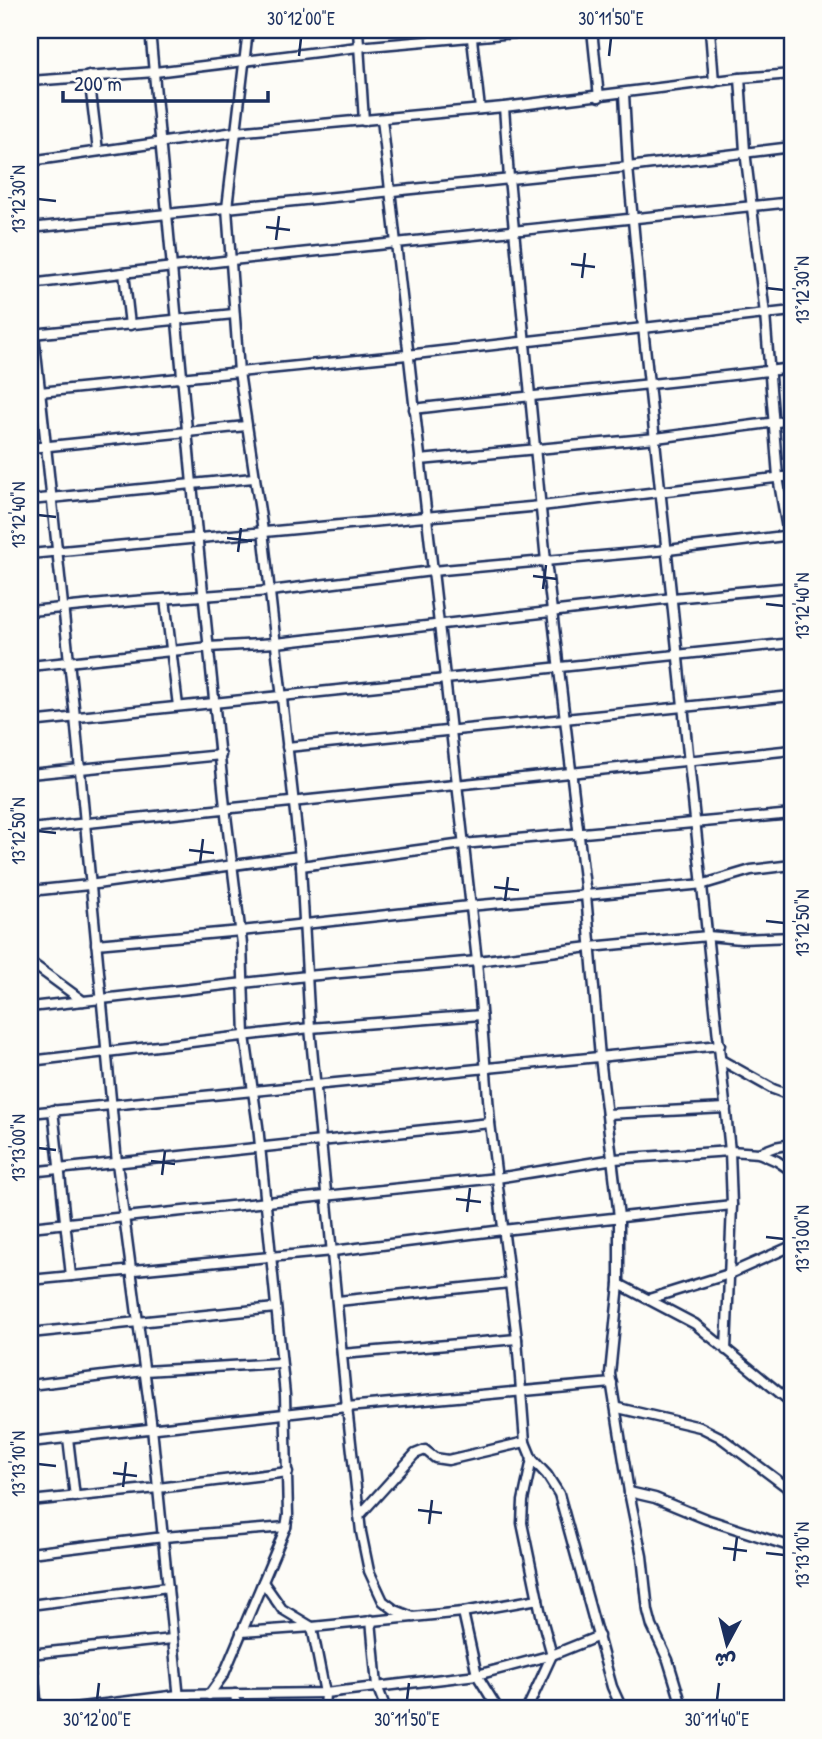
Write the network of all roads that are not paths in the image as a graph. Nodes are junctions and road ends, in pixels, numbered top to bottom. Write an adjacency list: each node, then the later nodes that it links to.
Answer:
1 (150, 30): 10 (street)
2 (248, 30): 9 (street)
3 (358, 30): 8 (street)
4 (550, 30): 7 (street)
5 (592, 30): 17 (street)
6 (710, 30): 15 (street)
7 (472, 34): 8 (street); 19 (street)
8 (358, 47): 9 (street); 21 (street)
9 (245, 62): 10 (street); 22 (street)
10 (155, 72): 12 (street); 23 (street)
11 (792, 74): 13 (street)
12 (89, 76): 14 (street); 25 (street)
13 (740, 78): 15 (street); 26 (street)
14 (30, 81)
15 (714, 82): 16 (street)
16 (624, 94): 17 (street); 28 (street)
17 (599, 97): 18 (street)
18 (504, 107): 19 (street); 29 (street)
19 (480, 109): 20 (street)
20 (382, 119): 21 (street); 30 (street)
21 (364, 121): 22 (street)
22 (235, 132): 23 (street); 32 (street)
23 (162, 141): 25 (street); 34 (street)
24 (792, 147): 26 (street)
25 (98, 151): 27 (street)
26 (746, 151): 28 (street); 33 (street)
27 (30, 161)
28 (628, 167): 29 (street); 35 (street)
29 (509, 178): 30 (street); 37 (street)
30 (389, 190): 32 (street); 38 (street)
31 (792, 202): 33 (street)
32 (227, 208): 34 (street); 39 (street)
33 (753, 208): 35 (street); 46 (street)
34 (166, 213): 36 (street); 40 (street)
35 (633, 217): 37 (street); 49 (street)
36 (30, 229)
37 (514, 231): 38 (street); 51 (street)
38 (395, 244): 39 (street); 52 (street)
39 (232, 260): 40 (street); 45 (street)
40 (171, 267): 42 (street); 47 (street)
41 (30, 270): 43 (street)
42 (124, 273): 43 (street); 48 (street)
43 (30, 284): 50 (street)
44 (792, 311): 46 (street)
45 (234, 314): 47 (street); 55 (street)
46 (765, 314): 49 (street); 54 (street)
47 (177, 320): 48 (street); 56 (street)
48 (130, 325): 50 (street)
49 (643, 327): 51 (street); 57 (street)
50 (32, 334): 58 (street)
51 (525, 341): 52 (street); 60 (street)
52 (407, 355): 55 (street); 61 (street)
53 (792, 369): 54 (street)
54 (770, 371): 57 (street); 63 (street)
55 (239, 372): 56 (street); 64 (street)
56 (182, 379): 58 (street); 65 (street)
57 (651, 385): 60 (street); 66 (street)
58 (40, 392): 59 (street); 67 (street)
59 (30, 393)
60 (531, 395): 61 (street); 69 (street)
61 (414, 409): 70 (street)
62 (792, 420): 63 (street)
63 (773, 422): 66 (street); 72 (street)
64 (246, 426): 65 (street); 73 (street)
65 (187, 432): 67 (street); 74 (street)
66 (656, 438): 69 (street); 75 (street)
67 (46, 447): 68 (street); 76 (street)
68 (30, 448)
69 (536, 448): 70 (street); 78 (street)
70 (420, 460): 79 (street)
71 (792, 476): 72 (street)
72 (778, 477): 75 (street); 81 (street)
73 (253, 478): 74 (street); 80 (street)
74 (192, 484): 76 (street); 82 (street)
75 (662, 490): 78 (street); 83 (street)
76 (50, 498): 77 (street); 84 (street)
77 (30, 500)
78 (541, 506): 79 (street); 86 (street)
79 (425, 515): 80 (street); 87 (street)
80 (263, 531): 82 (street); 90 (street)
81 (790, 535): 83 (street); 88 (street)
82 (198, 538): 84 (street); 91 (street)
83 (668, 550): 86 (street); 92 (street)
84 (56, 551): 85 (street); 94 (street)
85 (30, 554)
86 (546, 561): 87 (street); 96 (street)
87 (432, 571): 90 (street); 97 (street)
88 (792, 577)
89 (792, 587): 92 (street)
90 (270, 591): 91 (street); 98 (street)
91 (204, 597): 93 (street); 100 (street)
92 (673, 598): 96 (street); 102 (street)
93 (165, 599): 94 (street); 101 (street)
94 (61, 608): 95 (street); 103 (street)
95 (30, 611)
96 (554, 611): 97 (street); 105 (street)
97 (438, 625): 98 (street); 106 (street)
98 (276, 643): 100 (street); 107 (street)
99 (792, 643): 102 (street)
100 (209, 647): 101 (street); 109 (street)
101 (171, 651): 103 (street); 110 (street)
102 (679, 654): 105 (street); 111 (street)
103 (68, 662): 104 (street); 112 (street)
104 (30, 666)
105 (559, 667): 106 (street); 113 (street)
106 (445, 680): 107 (street); 115 (street)
107 (282, 696): 109 (street); 116 (street)
108 (792, 696): 111 (street)
109 (215, 701): 110 (street); 118 (street)
110 (178, 705): 112 (street)
111 (684, 708): 113 (street); 119 (street)
112 (75, 718): 114 (street); 120 (street)
113 (565, 719): 115 (street); 121 (street)
114 (30, 722)
115 (450, 731): 116 (street); 123 (street)
116 (287, 747): 124 (street)
117 (792, 750): 119 (street)
118 (220, 755): 120 (street); 125 (street)
119 (690, 761): 121 (street); 127 (street)
120 (79, 769): 122 (street); 128 (street)
121 (572, 773): 123 (street); 130 (street)
122 (30, 774)
123 (456, 784): 124 (street); 131 (street)
124 (292, 800): 125 (street); 132 (street)
125 (225, 807): 128 (street); 134 (street)
126 (792, 814): 127 (street)
127 (697, 822): 130 (street); 136 (street)
128 (84, 824): 129 (street); 137 (street)
129 (30, 829)
130 (579, 833): 131 (street); 139 (street)
131 (463, 844): 135 (street); 140 (street)
132 (299, 856): 134 (street); 135 (street)
133 (792, 865): 136 (street)
134 (232, 866): 137 (street); 142 (street)
135 (301, 866): 141 (street)
136 (704, 884): 139 (street); 143 (street)
137 (89, 885): 138 (street); 145 (street)
138 (30, 891)
139 (586, 895): 140 (street); 146 (street)
140 (470, 906): 141 (street); 147 (street)
141 (304, 924): 142 (street); 149 (street)
142 (241, 931): 145 (street); 150 (street)
143 (708, 936): 144 (street); 146 (street); 157 (street)
144 (792, 937)
145 (96, 944): 151 (street)
146 (590, 947): 147 (street); 159 (street)
147 (477, 961): 149 (street); 154 (street)
148 (30, 962): 152 (street)
149 (307, 976): 150 (street); 155 (street)
150 (243, 983): 151 (street); 156 (street)
151 (102, 1000): 152 (street); 158 (street)
152 (83, 1001): 153 (street)
153 (30, 1007)
154 (481, 1015): 155 (street); 162 (street)
155 (310, 1028): 156 (street); 163 (street)
156 (245, 1036): 158 (street); 164 (street)
157 (720, 1045): 159 (street); 160 (street)
158 (107, 1053): 161 (street); 166 (street)
159 (600, 1057): 162 (street); 170 (street)
160 (721, 1060): 165 (street); 167 (street)
161 (30, 1061)
162 (486, 1069): 163 (street); 171 (street)
163 (316, 1083): 164 (street); 172 (street)
164 (252, 1090): 166 (street); 174 (street)
165 (792, 1096)
166 (112, 1104): 168 (street); 178 (street)
167 (726, 1108): 170 (street); 175 (street)
168 (53, 1110): 169 (street); 179 (street)
169 (30, 1113)
170 (607, 1114): 177 (street)
171 (490, 1123): 172 (street); 182 (street)
172 (321, 1142): 174 (street); 183 (street)
173 (792, 1144): 176 (street)
174 (261, 1149): 178 (street); 184 (street)
175 (730, 1151): 176 (street); 177 (street); 185 (street)
176 (759, 1153): 180 (street)
177 (614, 1159): 182 (street); 187 (street)
178 (117, 1163): 179 (street); 186 (street)
179 (60, 1169): 181 (street); 188 (street)
180 (792, 1171)
181 (30, 1172)
182 (497, 1178): 183 (street); 190 (street)
183 (327, 1197): 184 (street); 192 (street)
184 (265, 1203): 186 (street); 193 (street)
185 (733, 1205): 187 (street); 195 (street)
186 (124, 1216): 188 (street); 194 (street)
187 (620, 1217): 190 (street); 199 (street)
188 (66, 1222): 189 (street); 196 (street)
189 (30, 1227)
190 (503, 1230): 192 (street); 198 (street)
191 (792, 1246): 195 (street)
192 (333, 1251): 193 (street); 201 (street)
193 (270, 1257): 194 (street); 202 (street)
194 (131, 1269): 196 (street); 203 (street)
195 (729, 1274): 200 (street); 206 (street)
196 (71, 1276): 197 (street)
197 (30, 1279)
198 (510, 1283): 201 (street); 205 (street)
199 (619, 1284): 200 (street); 210 (street)
200 (649, 1299): 206 (street)
201 (338, 1301): 207 (street)
202 (275, 1308): 203 (street); 208 (street)
203 (137, 1322): 204 (street); 209 (street)
204 (30, 1333)
205 (517, 1339): 207 (street); 212 (street)
206 (726, 1350): 213 (street)
207 (342, 1354): 214 (street)
208 (281, 1363): 209 (street); 216 (street)
209 (144, 1371): 211 (street); 217 (street)
210 (612, 1383): 212 (street); 215 (street)
211 (30, 1385)
212 (521, 1392): 214 (street); 220 (street)
213 (792, 1403)
214 (346, 1407): 216 (street); 228 (street)
215 (618, 1408): 224 (street); 225 (street)
216 (286, 1415): 217 (street); 222 (street)
217 (152, 1428): 218 (street); 223 (street)
218 (68, 1438): 219 (street); 226 (street)
219 (30, 1442)
220 (525, 1442): 221 (street); 228 (street)
221 (532, 1459): 235 (street); 243 (street)
222 (288, 1472): 223 (street); 229 (street)
223 (159, 1488): 226 (street); 230 (street)
224 (792, 1491)
225 (629, 1492): 231 (street); 262 (street)
226 (75, 1497): 227 (street)
227 (30, 1501)
228 (359, 1516): 238 (street)
229 (286, 1527): 230 (street); 233 (street)
230 (164, 1538): 232 (street); 234 (street)
231 (792, 1547)
232 (30, 1553)
233 (263, 1582): 240 (street); 241 (street)
234 (168, 1587): 236 (street); 244 (street)
235 (538, 1599): 237 (street); 246 (street)
236 (30, 1605)
237 (463, 1612): 238 (street); 247 (street)
238 (414, 1617): 239 (street)
239 (371, 1620): 240 (street); 248 (street)
240 (312, 1627): 241 (street); 249 (street)
241 (241, 1632): 252 (street)
242 (30, 1636): 245 (street)
243 (598, 1636): 246 (street); 261 (street)
244 (172, 1639): 245 (street); 251 (street)
245 (31, 1653): 253 (street)
246 (552, 1655): 247 (street); 260 (street)
247 (477, 1675): 248 (street); 259 (street)
248 (377, 1686): 249 (street); 258 (street)
249 (325, 1693): 250 (street); 257 (street)
250 (235, 1694): 252 (street); 256 (street)
251 (178, 1695): 252 (street); 254 (street); 255 (street)
252 (209, 1695)
253 (37, 1709)
254 (65, 1709)
255 (180, 1709)
256 (237, 1709)
257 (324, 1709)
258 (386, 1709)
259 (498, 1709)
260 (527, 1709)
261 (622, 1709)
262 (683, 1709)

